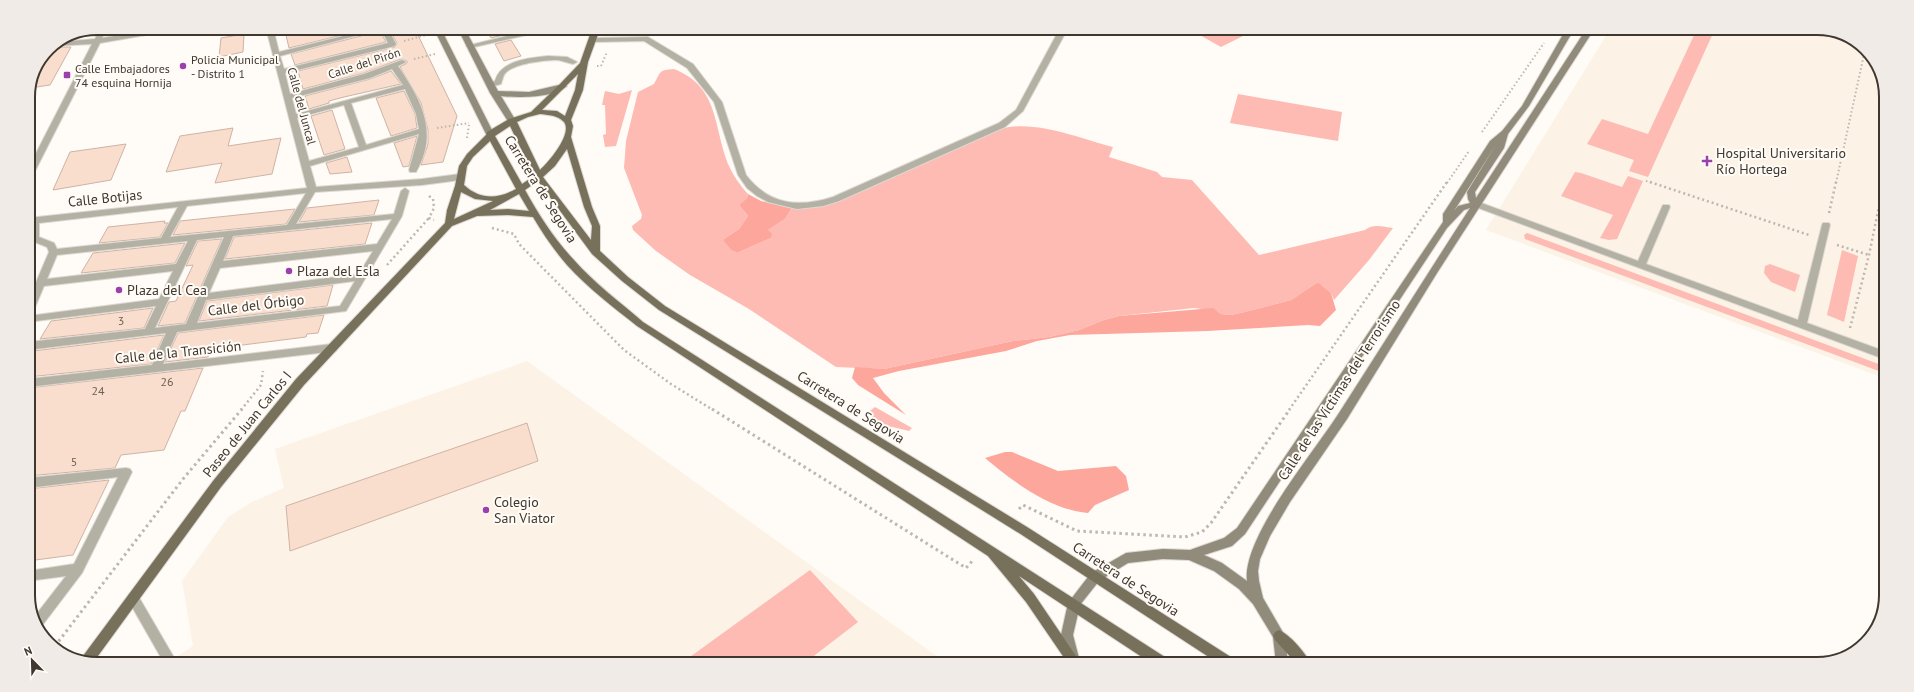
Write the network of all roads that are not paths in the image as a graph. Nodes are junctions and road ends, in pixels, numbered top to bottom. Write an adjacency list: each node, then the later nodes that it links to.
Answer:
1 (101, 35): 14 (street)
2 (134, 35): 14 (street)
3 (272, 35): 17 (street, Calle del Juncal)
4 (354, 35): 17 (street)
5 (388, 35): 22 (street)
6 (440, 35): 34 (street)
7 (465, 35): 16 (street)
8 (513, 35): 16 (street)
9 (594, 35): 13 (main road)
10 (1060, 35): 13 (street)
11 (1568, 35): 35 (street, Calle de las Víctimas del Terrorismo)
12 (1586, 35): 48 (street, Calle de las Víctimas del Terrorismo)
13 (592, 40): 20 (main road)
14 (98, 41): 15 (street); 38 (street)
15 (67, 43)
16 (470, 46): 23 (street)
17 (276, 54): 22 (street, Calle del Juncal)
18 (402, 62): 21 (street, Calle del Pirón)
19 (573, 62): 23 (street)
20 (584, 62): 25 (main road); 31 (main road)
21 (394, 66): 24 (street); 27 (street, Calle del Pirón)
22 (281, 72): 27 (street, Calle del Juncal)
23 (490, 85): 26 (street)
24 (407, 86): 28 (street); 33 (street)
25 (563, 86): 26 (street); 29 (main road)
26 (494, 93): 32 (street)
27 (288, 98): 30 (street, Calle del Juncal)
28 (347, 102): 30 (street); 37 (street)
29 (534, 113): 31 (main road); 32 (main road)
30 (292, 116): 39 (street, Calle del Juncal)
31 (567, 120): 36 (main road)
32 (512, 122): 34 (main road); 41 (main road, Carretera de Segovia)
33 (422, 131): 37 (street); 40 (street)
34 (490, 134): 42 (main road); 43 (main road, Carretera de Segovia)
35 (1504, 135): 48 (street, Calle de las Víctimas del Terrorismo); 56 (street, Calle de las Víctimas del Terrorismo)
36 (568, 137): 41 (main road, Paseo de Juan Carlos I); 64 (main road)
37 (363, 148): 39 (street)
38 (35, 157)
39 (305, 164): 44 (street, Calle del Juncal)
40 (413, 170)
41 (539, 177): 43 (main road, Paseo de Juan Carlos I); 64 (main road, Carretera de Segovia)
42 (460, 181): 44 (street, Calle Botijas); 46 (main road, Paseo de Juan Carlos I); 54 (main road)
43 (520, 189): 46 (main road, Paseo de Juan Carlos I); 50 (main road, Carretera de Segovia)
44 (312, 190): 47 (street, Calle Botijas); 57 (street)
45 (405, 190): 51 (street)
46 (503, 198): 52 (main road, Paseo de Juan Carlos I)
47 (185, 204): 53 (street, Calle Botijas); 61 (street)
48 (1476, 204): 56 (street, Calle de las Víctimas del Terrorismo); 66 (street); 90 (street, Calle de las Víctimas del Terrorismo)
49 (1666, 207): 66 (street)
50 (537, 215): 52 (main road); 84 (main road, Carretera de Segovia)
51 (398, 216): 57 (street); 62 (street)
52 (470, 216): 54 (main road, Paseo de Juan Carlos I)
53 (35, 220)
54 (449, 224): 79 (main road, Paseo de Juan Carlos I)
55 (1826, 225): 74 (street)
56 (1444, 226): 85 (street, Calle de las Víctimas del Terrorismo)
57 (290, 227): 58 (street)
58 (230, 233): 59 (street); 65 (street)
59 (194, 237): 61 (street); 67 (street)
60 (35, 239): 63 (street)
61 (164, 240): 63 (street)
62 (379, 246): 65 (street); 68 (street)
63 (54, 252): 69 (street)
64 (596, 252): 88 (main road, Carretera de Segovia)
65 (217, 265): 71 (street)
66 (1641, 266): 74 (street)
67 (180, 267): 69 (street); 72 (street)
68 (362, 277): 71 (street); 75 (street, Calle del Órbigo)
69 (41, 283): 70 (street)
70 (35, 296)
71 (203, 297): 75 (street)
72 (162, 302): 73 (street); 77 (street)
73 (35, 318)
74 (1802, 325): 80 (street)
75 (190, 327): 76 (street, Calle del Órbigo)
76 (173, 329): 77 (street, Calle del Órbigo); 81 (street)
77 (148, 332): 78 (street, Calle del Órbigo)
78 (35, 345)
79 (332, 348): 81 (street, Calle de la Transición); 89 (main road, Paseo de Juan Carlos I)
80 (1879, 353)
81 (156, 368): 82 (street, Calle de la Transición)
82 (35, 382)
83 (35, 482): 86 (street)
84 (986, 547): 91 (main road, Carretera de Segovia); 96 (main road)
85 (1190, 555): 88 (street); 90 (street)
86 (78, 569): 87 (street); 92 (street)
87 (35, 575)
88 (1096, 577): 91 (street); 99 (main road, Carretera de Segovia)
89 (133, 598): 94 (main road, Paseo de Juan Carlos I); 95 (street)
90 (1257, 600): 93 (street)
91 (1074, 603): 97 (street); 98 (main road, Carretera de Segovia)
92 (40, 619)
93 (1279, 636): 100 (street); 101 (main road)
94 (91, 656)
95 (168, 657)
96 (1071, 657)
97 (1073, 657)
98 (1154, 657)
99 (1220, 657)
100 (1281, 657)
101 (1300, 657)

